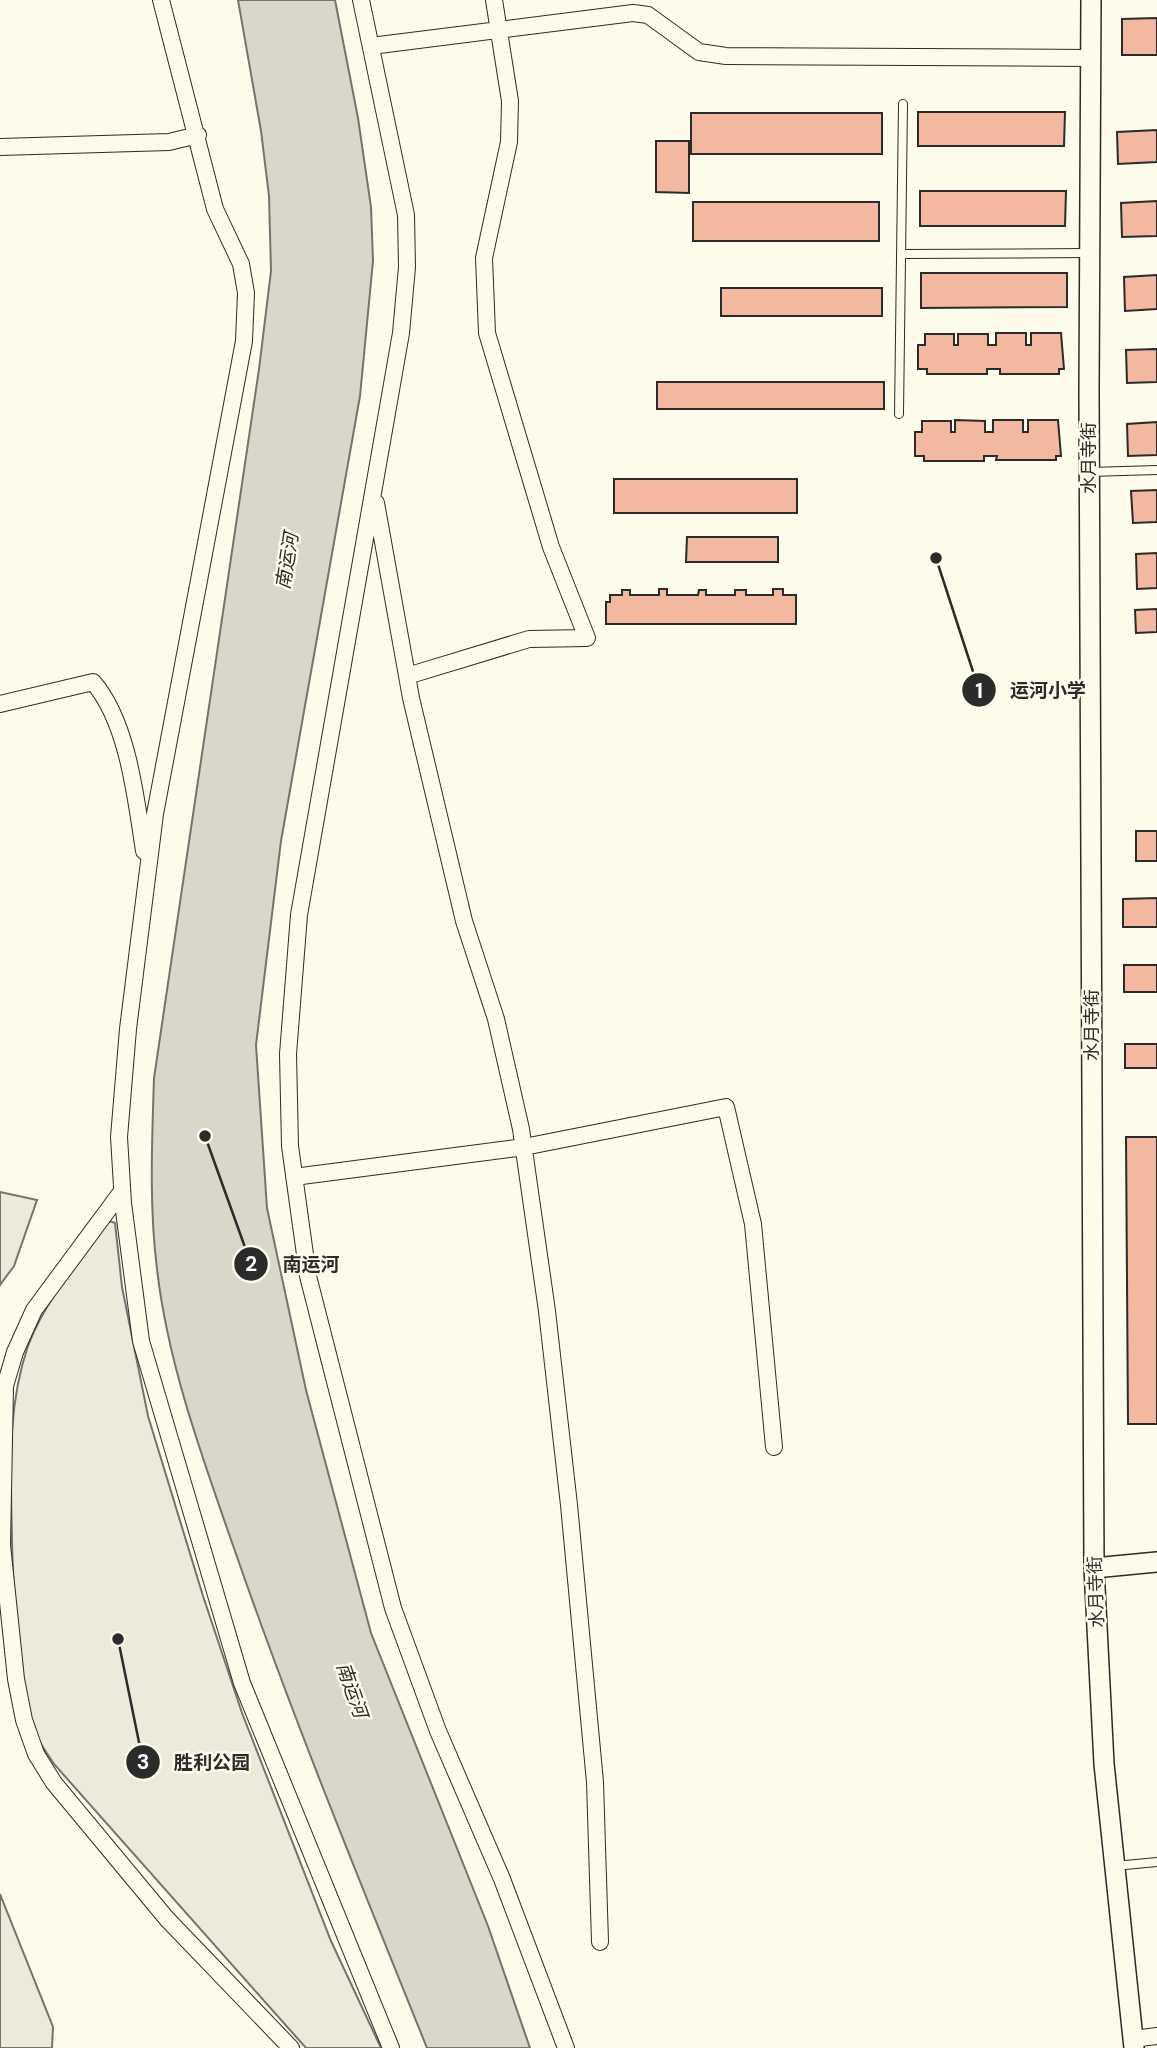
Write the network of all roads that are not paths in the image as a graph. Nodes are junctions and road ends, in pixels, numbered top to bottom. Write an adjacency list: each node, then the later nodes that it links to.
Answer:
1 (161, 0): 9 (street)
2 (361, 0): 6 (street)
3 (494, 0): 5 (street)
4 (1091, 0): 7 (street, 水月寺街)
5 (498, 28): 6 (street); 7 (street); 17 (street)
6 (371, 46): 16 (street)
7 (1090, 58): 11 (street, 水月寺街)
8 (903, 104): 12 (lane)
9 (198, 135): 10 (street); 19 (street)
10 (0, 147)
11 (1090, 253): 12 (lane); 15 (street, 水月寺街)
12 (901, 254): 13 (lane)
13 (899, 414)
14 (1157, 470): 15 (lane)
15 (1089, 472): 25 (street, 水月寺街)
16 (374, 490): 17 (street); 21 (street)
17 (407, 676): 20 (street)
18 (0, 704): 19 (street)
19 (147, 870): 22 (street)
20 (524, 1147): 21 (street); 23 (street); 28 (street)
21 (293, 1177): 33 (street)
22 (122, 1191): 31 (street); 32 (street)
23 (774, 1447)
24 (1157, 1562): 25 (street)
25 (1094, 1568): 27 (street, 水月寺街)
26 (1157, 1862): 27 (lane)
27 (1115, 1866): 30 (street, 水月寺街)
28 (600, 1942)
29 (1157, 2036): 30 (street)
30 (1134, 2043)
31 (291, 2048)
32 (391, 2048)
33 (566, 2048)

